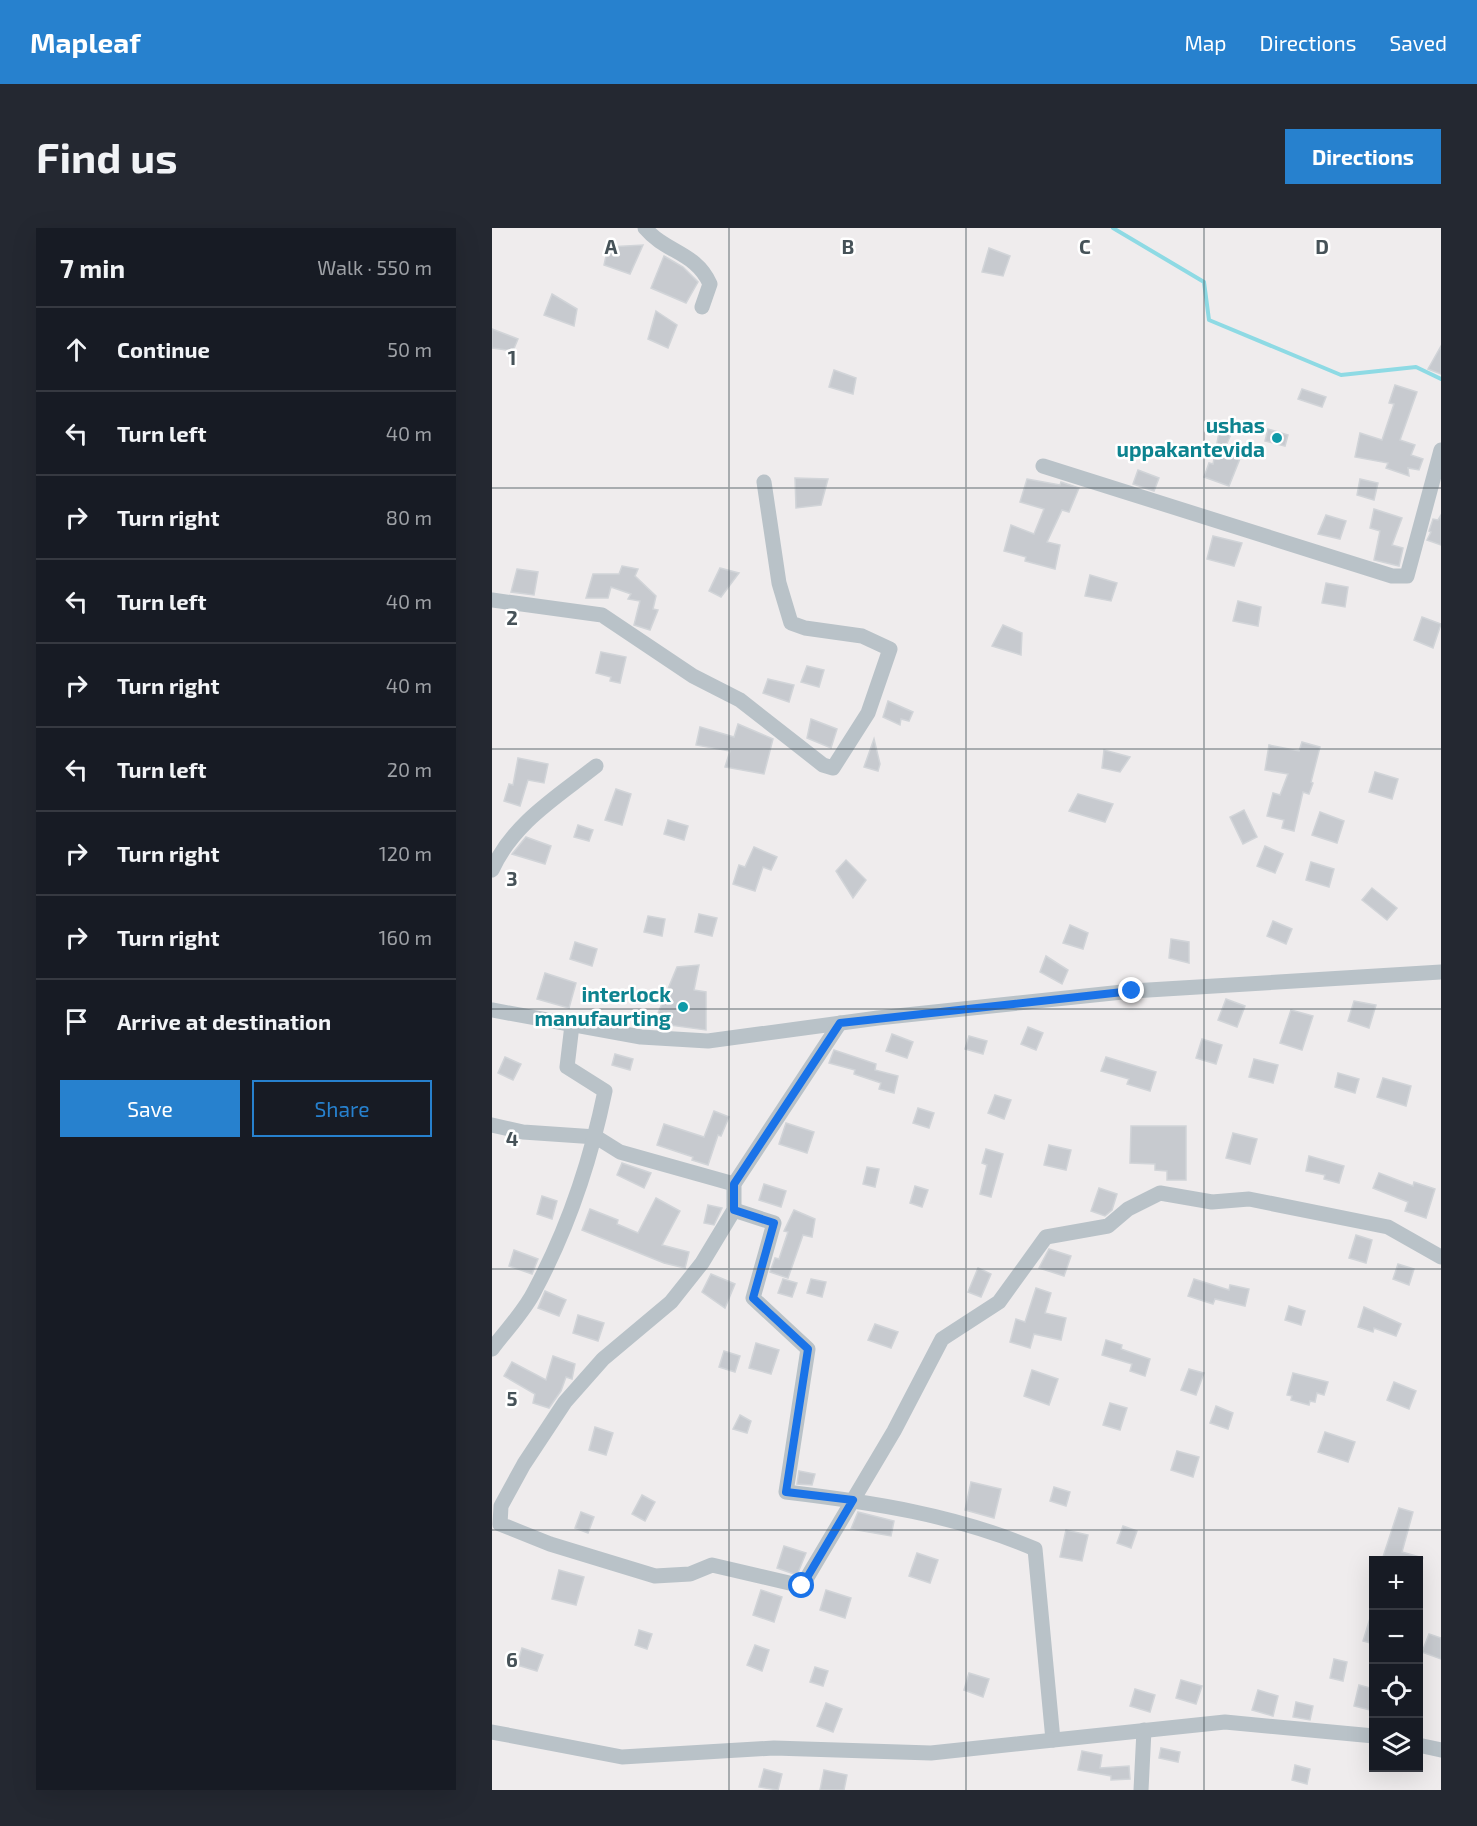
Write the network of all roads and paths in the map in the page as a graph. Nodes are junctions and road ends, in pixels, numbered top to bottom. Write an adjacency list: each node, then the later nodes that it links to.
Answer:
1 (645, 228): 2 (street)
2 (702, 307)
3 (1441, 450): 4 (street)
4 (1043, 466)
5 (764, 482): 6 (street)
6 (492, 600)
7 (596, 766): 8 (street)
8 (492, 870)
9 (1441, 972): 11 (street)
10 (492, 1010): 12 (street)
11 (840, 1023): 12 (street); 15 (street)
12 (572, 1025): 14 (street)
13 (492, 1125): 14 (street)
14 (596, 1137): 15 (street); 18 (street)
15 (734, 1184): 16 (street)
16 (734, 1210): 19 (street); 19 (street)
17 (1441, 1257): 19 (street)
18 (492, 1349)
19 (853, 1500): 23 (street)
20 (1144, 1730): 22 (street); 23 (street); 26 (street)
21 (492, 1732): 23 (street)
22 (1369, 1736)
23 (1053, 1740)
24 (1423, 1746): 25 (street)
25 (1441, 1750)
26 (1141, 1790)

